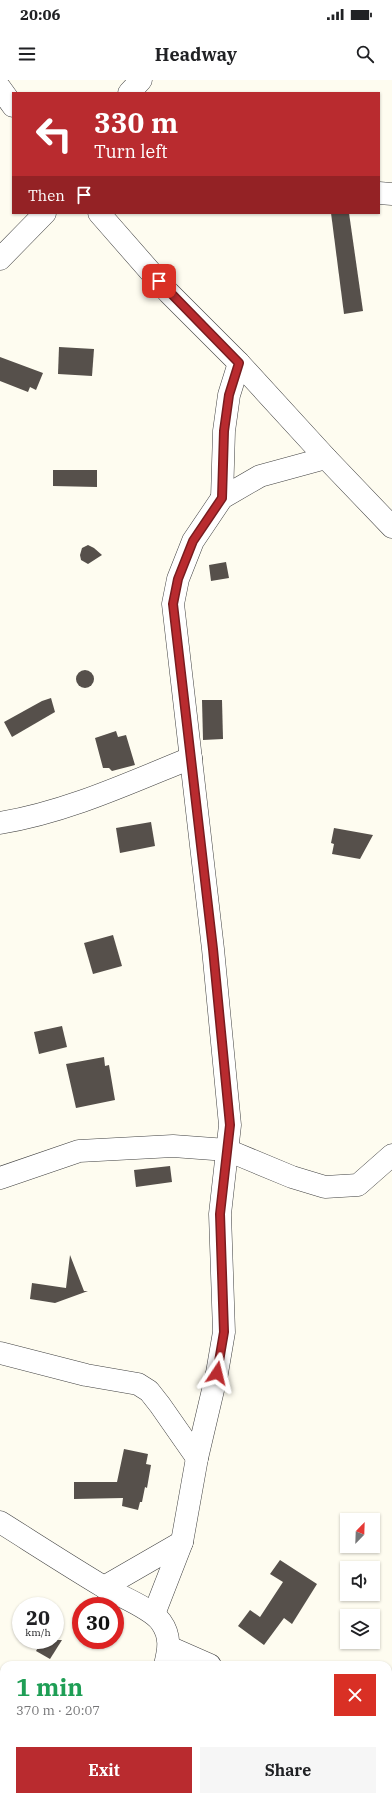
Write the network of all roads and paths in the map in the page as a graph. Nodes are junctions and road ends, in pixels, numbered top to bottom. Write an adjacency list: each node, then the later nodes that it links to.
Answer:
1 (141, 80): 3 (street)
2 (0, 88): 4 (street)
3 (130, 92)
4 (12, 105)
5 (380, 193): 6 (street)
6 (392, 194)
7 (44, 214): 9 (street)
8 (100, 214): 10 (street)
9 (0, 259)
10 (239, 363): 11 (street); 12 (street)
11 (326, 458): 12 (street); 13 (street)
12 (222, 498): 14 (street)
13 (392, 527)
14 (191, 758): 15 (street); 16 (street)
15 (0, 823)
16 (227, 1150): 17 (street); 18 (street); 20 (street)
17 (392, 1155)
18 (0, 1178)
19 (0, 1353): 20 (street)
20 (197, 1458): 22 (street)
21 (0, 1522): 23 (street)
22 (182, 1542): 23 (street); 24 (street)
23 (104, 1587): 24 (street)
24 (154, 1614): 25 (street)
25 (167, 1656): 26 (street)
26 (191, 1661)

